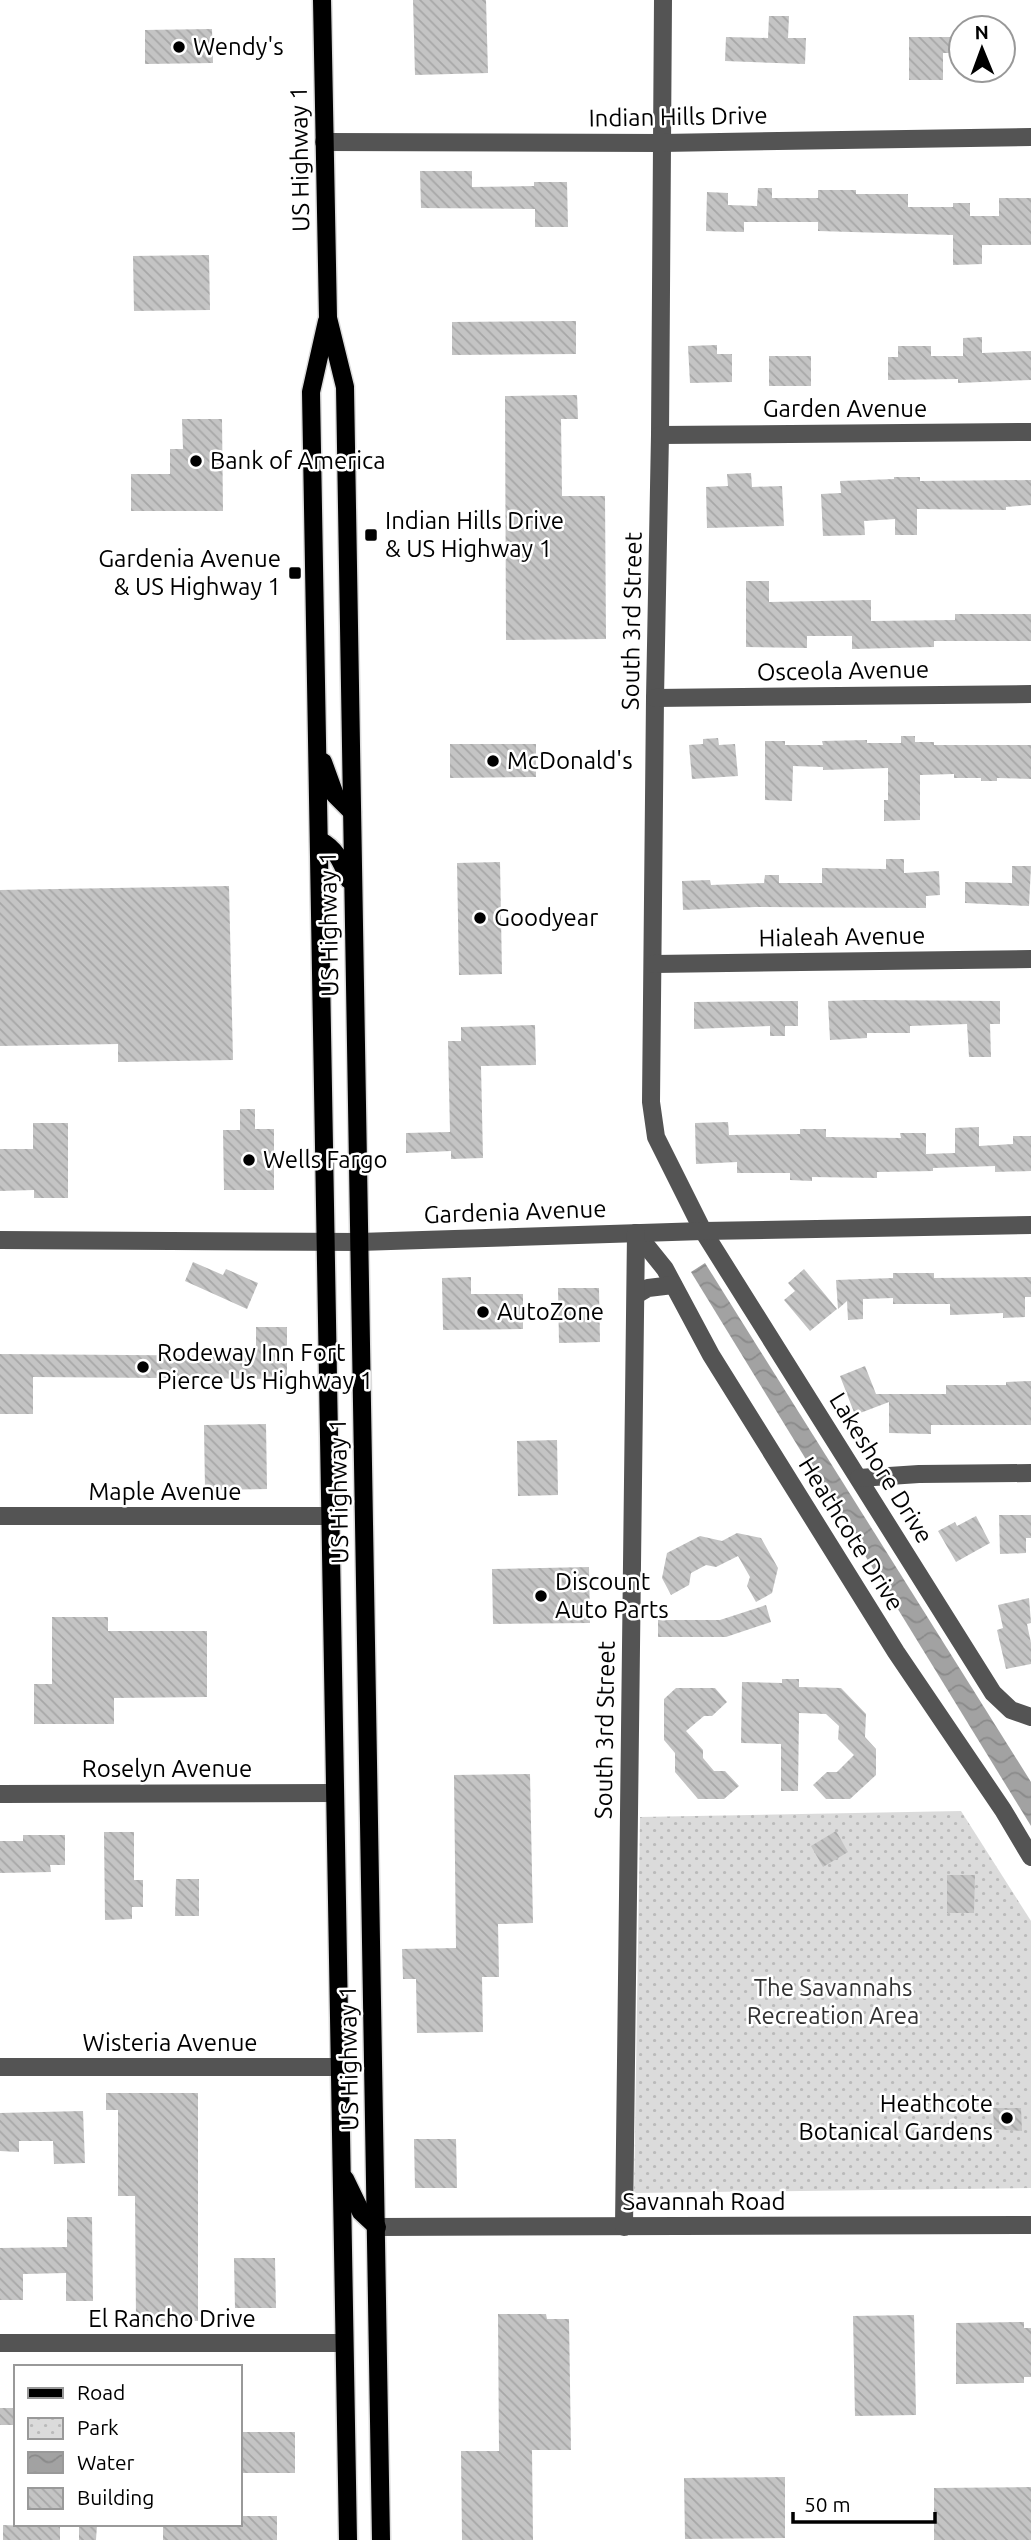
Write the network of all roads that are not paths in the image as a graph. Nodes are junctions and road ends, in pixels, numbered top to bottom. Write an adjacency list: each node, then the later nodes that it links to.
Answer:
1 (322, 0): 4 (main road, US Highway 1)
2 (663, 0): 5 (street, South 3rd Street)
3 (1031, 137): 5 (street, Indian Hills Drive)
4 (324, 142): 5 (street, Indian Hills Drive); 6 (main road, US Highway 1)
5 (662, 143): 8 (street, South 3rd Street)
6 (328, 318): 11 (main road, US Highway 1); 12 (main road, US Highway 1)
7 (1031, 432): 8 (street, Garden Avenue)
8 (660, 435): 10 (street, South 3rd Street)
9 (1031, 694): 10 (street, Osceola Avenue)
10 (655, 698): 16 (street, South 3rd Street)
11 (317, 749): 12 (main road); 13 (main road, US Highway 1)
12 (352, 812): 14 (main road, US Highway 1)
13 (319, 840): 14 (main road); 21 (main road, US Highway 1)
14 (353, 890): 22 (main road, US Highway 1)
15 (1031, 959): 16 (street, Hialeah Avenue)
16 (654, 964): 18 (street, South 3rd Street)
17 (1031, 1226): 18 (street, Gardenia Avenue)
18 (703, 1231): 19 (street, Gardenia Avenue); 26 (street, Lakeshore Drive)
19 (636, 1233): 22 (street, Gardenia Avenue); 23 (street, Heathcote Drive); 24 (street, South 3rd Street)
20 (0, 1240): 21 (street, Gardenia Avenue)
21 (327, 1241): 22 (street, Gardenia Avenue); 28 (main road, US Highway 1)
22 (359, 1242): 37 (main road, US Highway 1)
23 (673, 1285): 24 (street); 32 (street, Heathcote Drive)
24 (636, 1295): 38 (street, South 3rd Street)
25 (1031, 1473): 26 (street)
26 (859, 1478): 29 (street, Lakeshore Drive)
27 (0, 1516): 28 (street, Maple Avenue)
28 (331, 1516): 30 (main road, US Highway 1)
29 (1031, 1717)
30 (335, 1793): 31 (street, Roselyn Avenue); 34 (main road, US Highway 1)
31 (0, 1794)
32 (1031, 1857)
33 (0, 2067): 34 (street, Wisteria Avenue)
34 (340, 2067): 35 (main road, US Highway 1)
35 (342, 2173): 37 (main road); 40 (main road, US Highway 1)
36 (1031, 2225): 38 (street, Savannah Road)
37 (377, 2227): 38 (street, Savannah Road); 42 (main road, US Highway 1)
38 (624, 2227)
39 (0, 2343): 40 (street, El Rancho Drive)
40 (344, 2343): 41 (main road, US Highway 1)
41 (348, 2540)
42 (381, 2540)

